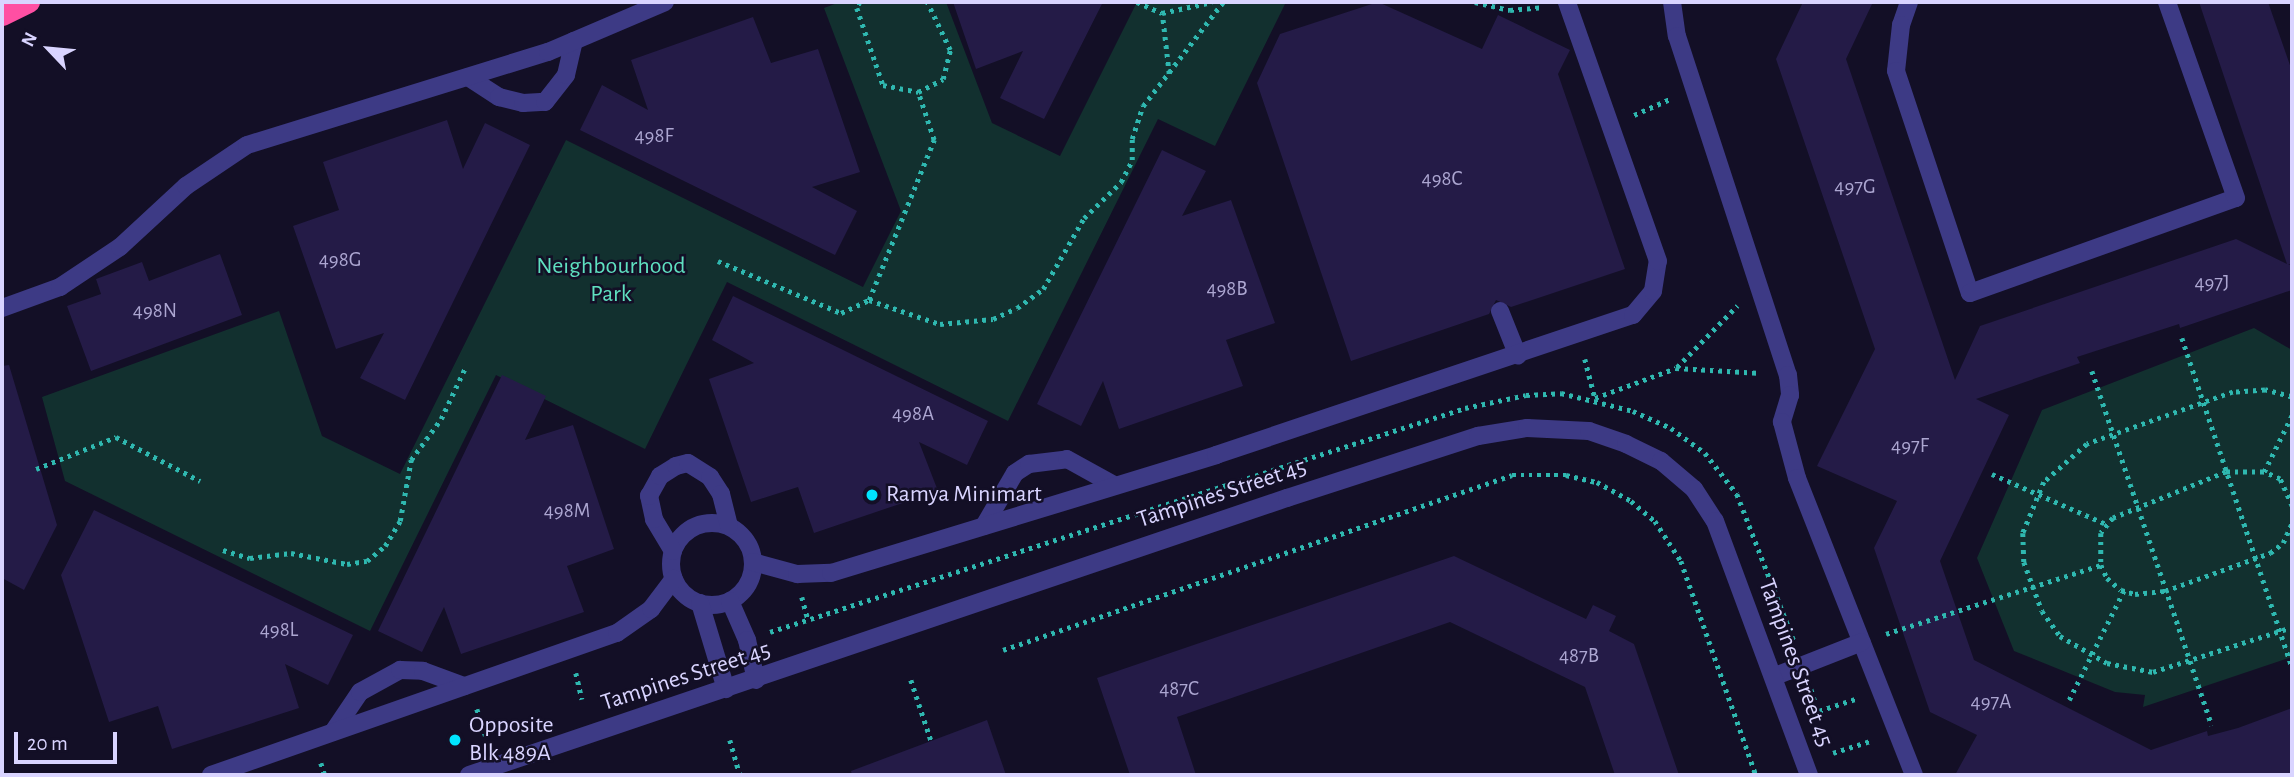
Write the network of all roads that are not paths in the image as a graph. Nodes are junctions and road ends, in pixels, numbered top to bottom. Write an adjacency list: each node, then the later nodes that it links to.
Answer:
1 (29, 2): 7 (highway)
2 (665, 2): 8 (street)
3 (1567, 2): 12 (street)
4 (1672, 2): 21 (street)
5 (1909, 2): 6 (street)
6 (2167, 2)
7 (2, 15)
8 (574, 41): 9 (street); 9 (street)
9 (468, 77): 10 (street)
10 (2, 308)
11 (1500, 311): 12 (street)
12 (1518, 356): 13 (street)
13 (1114, 485): 15 (street); 15 (street)
14 (729, 526): 16 (street); 16 (street); 17 (street)
15 (984, 526): 17 (street)
16 (673, 551): 18 (street)
17 (753, 562): 19 (street)
18 (674, 579): 20 (street); 24 (street)
19 (730, 601): 20 (street); 23 (street)
20 (700, 603): 25 (street)
21 (1862, 642): 22 (street); 30 (street)
22 (1775, 676): 23 (street, Tampines Street 45); 29 (street, Tampines Street 45)
23 (756, 680): 25 (street, Tampines Street 45)
24 (464, 686): 26 (street); 26 (street)
25 (726, 689): 28 (street, Tampines Street 45)
26 (333, 732): 27 (street)
27 (211, 775)
28 (469, 775)
29 (1809, 775)
30 (1914, 775)

